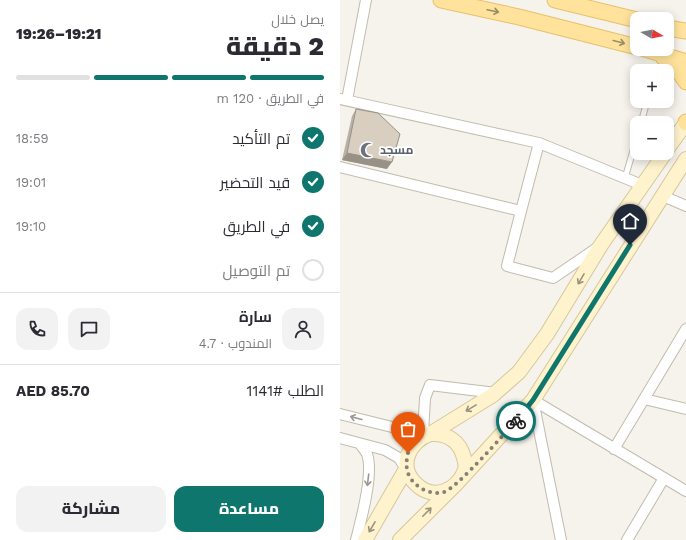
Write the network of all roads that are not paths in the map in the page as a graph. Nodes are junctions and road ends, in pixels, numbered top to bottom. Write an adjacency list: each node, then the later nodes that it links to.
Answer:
1 (366, 0): 12 (street)
2 (441, 0): 7 (main road, one-way to 7)
3 (555, 0): 4 (main road)
4 (630, 18)
5 (674, 29): 6 (main road)
6 (686, 31)
7 (630, 45)
8 (658, 56): 11 (main road)
9 (667, 56): 10 (main road)
10 (686, 62)
11 (686, 82)
12 (343, 100): 15 (street)
13 (686, 122): 14 (street)
14 (674, 140)
15 (539, 142): 20 (street); 24 (street)
16 (686, 159): 22 (street)
17 (630, 160): 20 (lane)
18 (659, 160): 21 (street)
19 (340, 167): 24 (street)
20 (625, 178): 21 (street)
21 (642, 185): 25 (street)
22 (663, 196): 23 (street); 29 (street)
23 (686, 206)
24 (521, 211): 25 (street)
25 (601, 245): 27 (street, one-way to 27)
26 (686, 329): 28 (street)
27 (496, 393): 32 (street, one-way to 32); 32 (street)
28 (644, 399): 30 (street); 35 (street)
29 (533, 400): 35 (street); 38 (street); 43 (street)
30 (686, 409)
31 (340, 414): 32 (street, one-way to 31)
32 (427, 433): 36 (street); 38 (street)
33 (340, 438): 34 (street)
34 (360, 444): 36 (street); 40 (street, one-way to 40)
35 (614, 449): 37 (street)
36 (406, 469): 38 (street); 41 (street, one-way to 41)
37 (664, 478): 39 (street); 44 (street)
38 (456, 484): 42 (street, one-way to 38)
39 (686, 491)
40 (356, 540)
41 (365, 540)
42 (400, 540)
43 (561, 540)
44 (627, 540)

